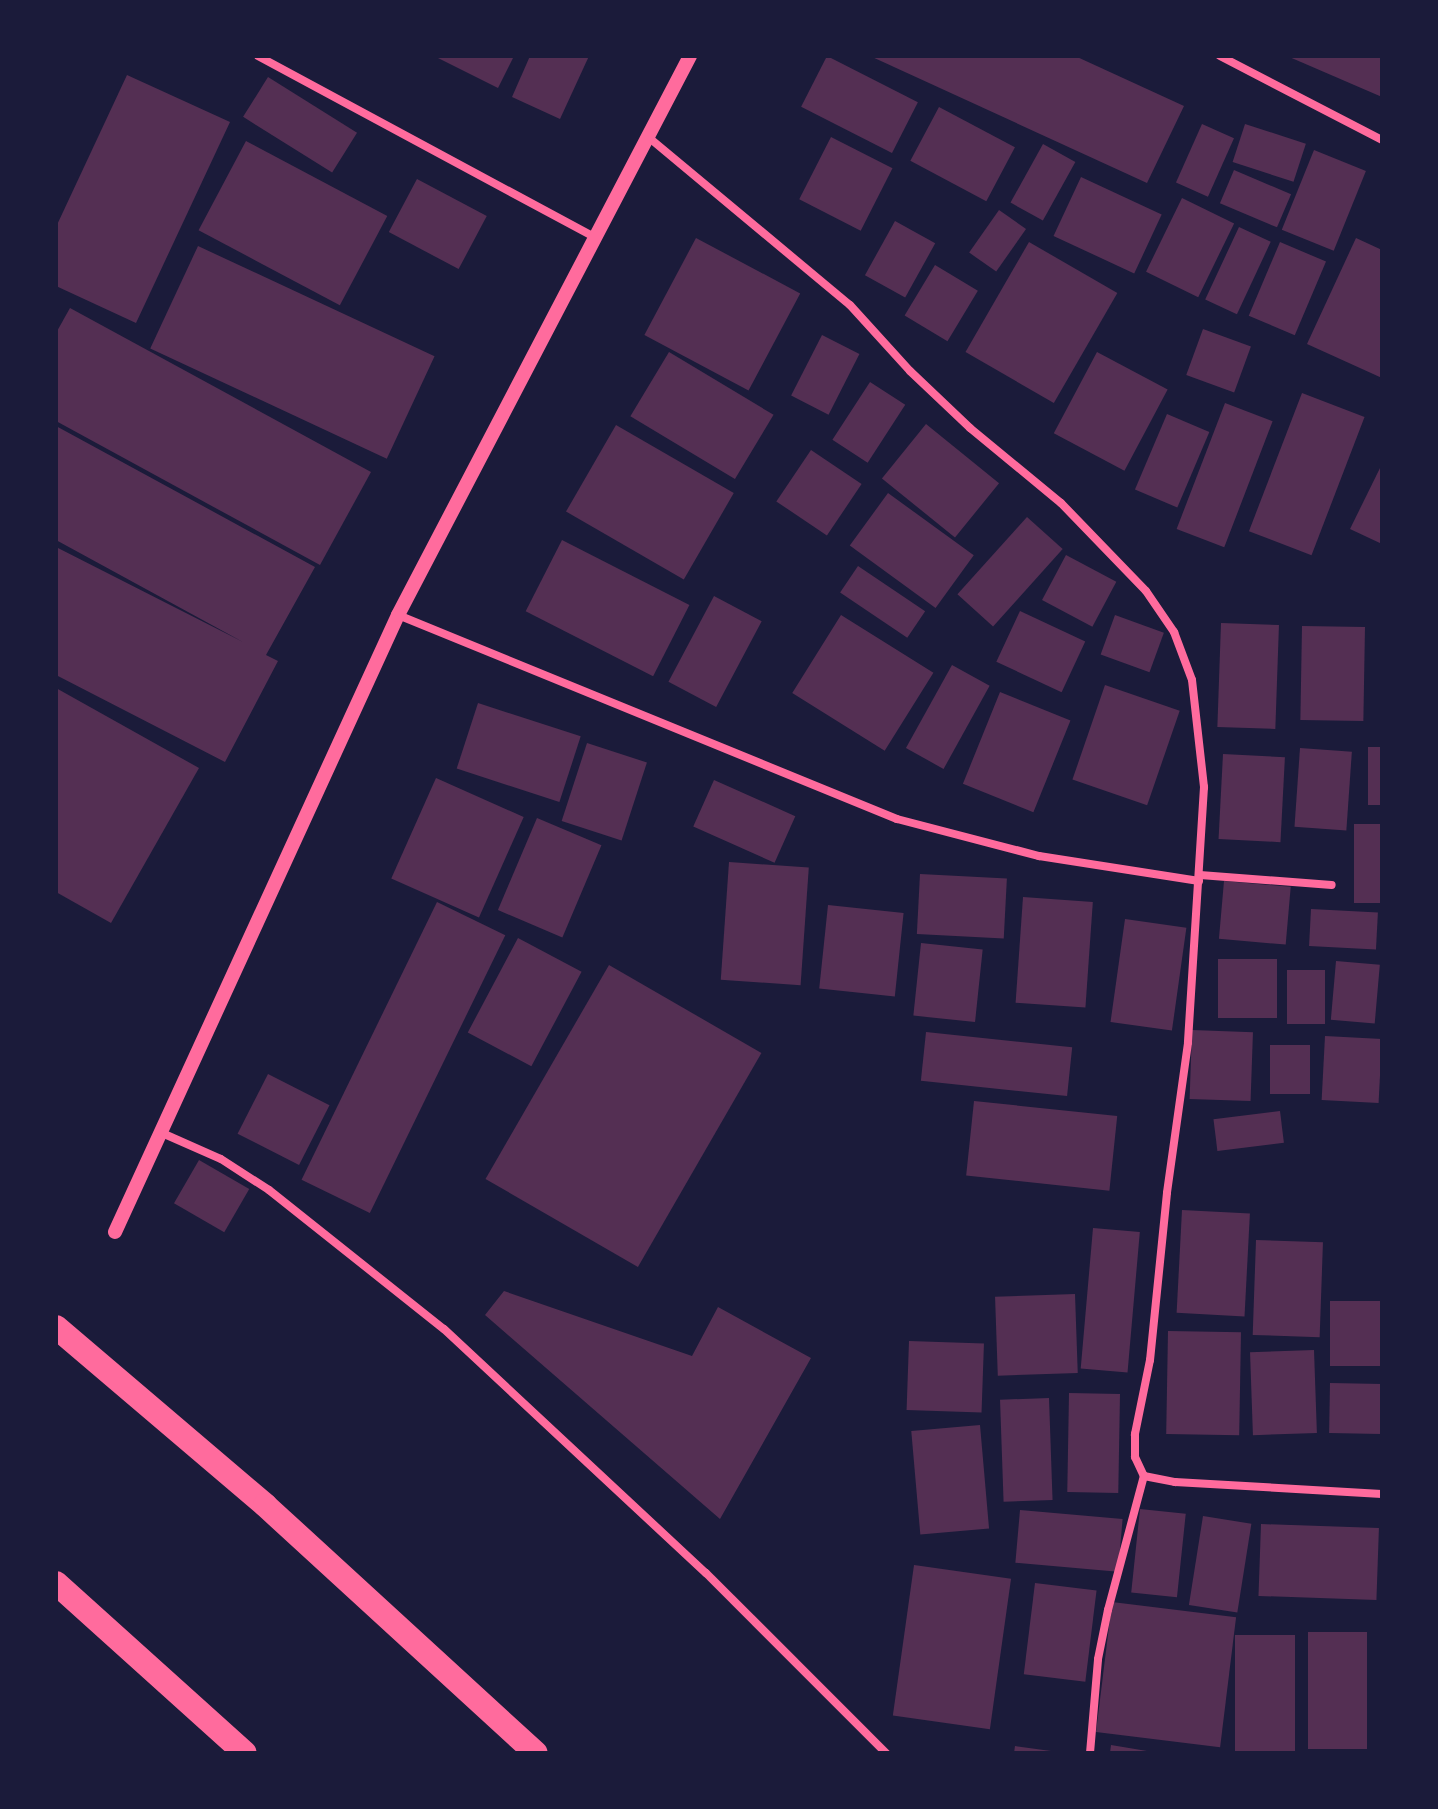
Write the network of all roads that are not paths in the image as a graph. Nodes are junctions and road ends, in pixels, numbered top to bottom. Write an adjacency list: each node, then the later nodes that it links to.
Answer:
1 (258, 56): 6 (street)
2 (690, 56): 4 (street)
3 (1220, 56): 5 (street)
4 (646, 136): 6 (street); 8 (street)
5 (1382, 140)
6 (594, 237): 7 (street)
7 (398, 615): 8 (street); 10 (street)
8 (1199, 878): 9 (street); 13 (street)
9 (1332, 885)
10 (162, 1133): 11 (street); 18 (street)
11 (115, 1232)
12 (56, 1327): 17 (highway)
13 (1144, 1476): 14 (street); 19 (street)
14 (1382, 1494)
15 (56, 1583): 16 (highway)
16 (245, 1753)
17 (536, 1753)
18 (886, 1753)
19 (1090, 1753)

